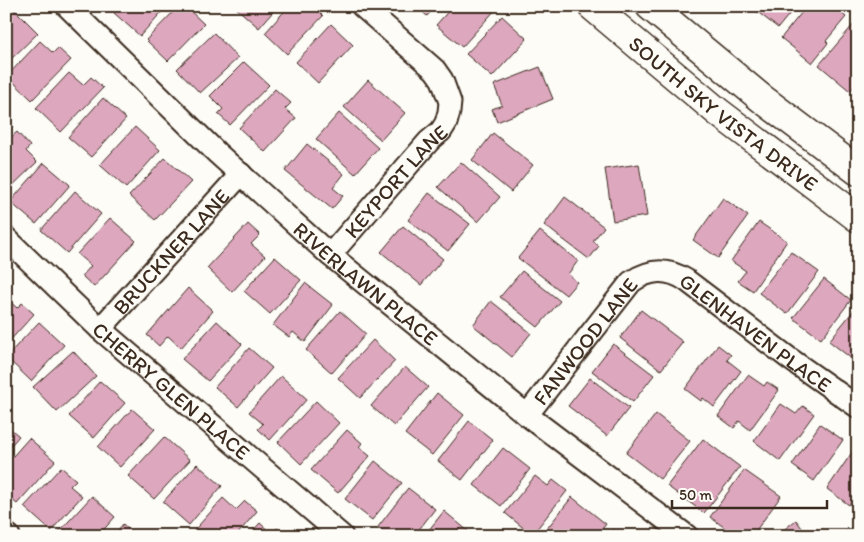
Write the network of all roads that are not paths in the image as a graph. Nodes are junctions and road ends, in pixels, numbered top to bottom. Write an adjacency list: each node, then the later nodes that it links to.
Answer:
1 (66, 6): 6 (street, RIVERLAWN PLACE)
2 (362, 6): 9 (street, KEYPORT LANE)
3 (592, 6): 7 (main road, SOUTH SKY VISTA DRIVE)
4 (650, 6): 5 (main road, SOUTH SKY VISTA DRIVE)
5 (858, 171)
6 (242, 174): 9 (street, RIVERLAWN PLACE); 11 (street, BRUCKNER LANE)
7 (858, 218)
8 (6, 238): 11 (street, CHERRY GLEN PLACE)
9 (330, 255): 13 (street, RIVERLAWN PLACE)
10 (648, 272): 12 (street, GLENHAVEN PLACE); 13 (street, FANWOOD LANE)
11 (100, 329): 14 (street, CHERRY GLEN PLACE)
12 (858, 407)
13 (526, 415): 15 (street, RIVERLAWN PLACE)
14 (342, 536)
15 (687, 536)

